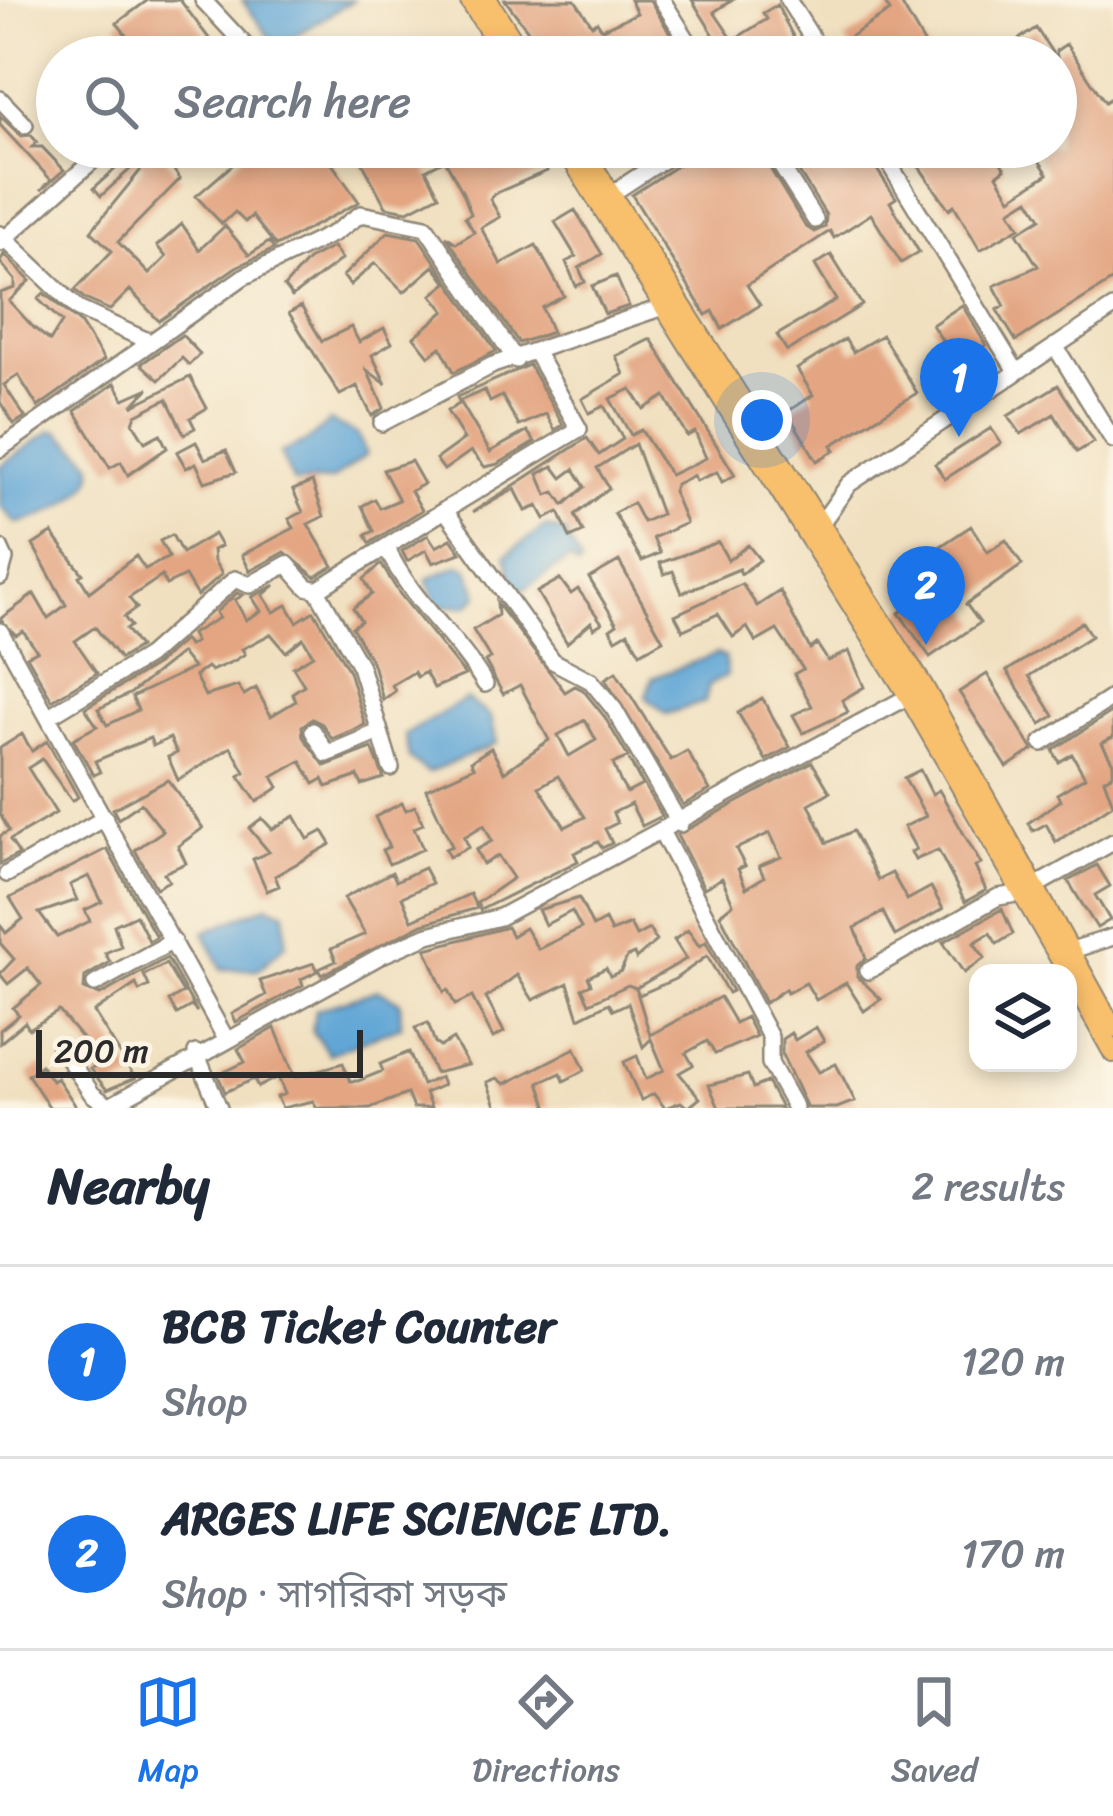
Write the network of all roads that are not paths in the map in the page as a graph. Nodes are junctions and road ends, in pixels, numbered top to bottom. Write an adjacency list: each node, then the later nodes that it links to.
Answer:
1 (203, 0): 6 (street)
2 (470, 0): 7 (main road)
3 (488, 0): 8 (main road)
4 (662, 0): 9 (street)
5 (788, 0): 10 (street)
6 (236, 36)
7 (495, 36)
8 (500, 36)
9 (685, 36)
10 (810, 36)
11 (0, 99): 12 (street)
12 (25, 125)
13 (85, 168): 21 (street)
14 (580, 168): 19 (main road)
15 (590, 168): 19 (main road)
16 (650, 168): 19 (street)
17 (782, 168): 20 (street)
18 (892, 168): 28 (street)
19 (604, 198): 22 (main road)
20 (815, 220)
21 (2, 239): 24 (street)
22 (669, 306): 26 (street); 33 (main road)
23 (1113, 308): 25 (street)
24 (150, 343): 27 (street); 31 (street)
25 (1055, 346): 28 (street); 30 (street)
26 (536, 353): 27 (street); 32 (street)
27 (516, 360): 29 (street)
28 (1016, 371): 33 (street)
29 (382, 423)
30 (1113, 440)
31 (0, 449)
32 (446, 510): 35 (street); 48 (street)
33 (815, 532): 40 (main road)
34 (0, 548): 36 (street)
35 (387, 549): 37 (street); 39 (street)
36 (0, 577)
37 (317, 590): 42 (street); 44 (street)
38 (0, 631): 42 (street)
39 (485, 683)
40 (917, 692): 48 (street); 52 (main road)
41 (1113, 697): 45 (street)
42 (49, 716): 47 (street)
43 (313, 730): 44 (street)
44 (379, 732): 46 (street)
45 (1042, 743)
46 (391, 768)
47 (105, 818): 51 (street); 54 (street)
48 (680, 824): 49 (street)
49 (662, 833): 61 (street); 67 (street)
50 (1113, 842): 52 (street)
51 (7, 874)
52 (1029, 890): 55 (main road); 56 (main road); 57 (street)
53 (1113, 937): 55 (street)
54 (172, 941): 58 (street); 61 (street)
55 (1072, 950): 60 (main road)
56 (1064, 964)
57 (868, 971)
58 (95, 984)
59 (1077, 989): 63 (main road)
60 (1113, 1028)
61 (226, 1039): 64 (street)
62 (60, 1046): 65 (street)
63 (1113, 1053)
64 (196, 1054): 65 (street); 66 (street)
65 (106, 1107)
66 (219, 1108)
67 (796, 1108)

